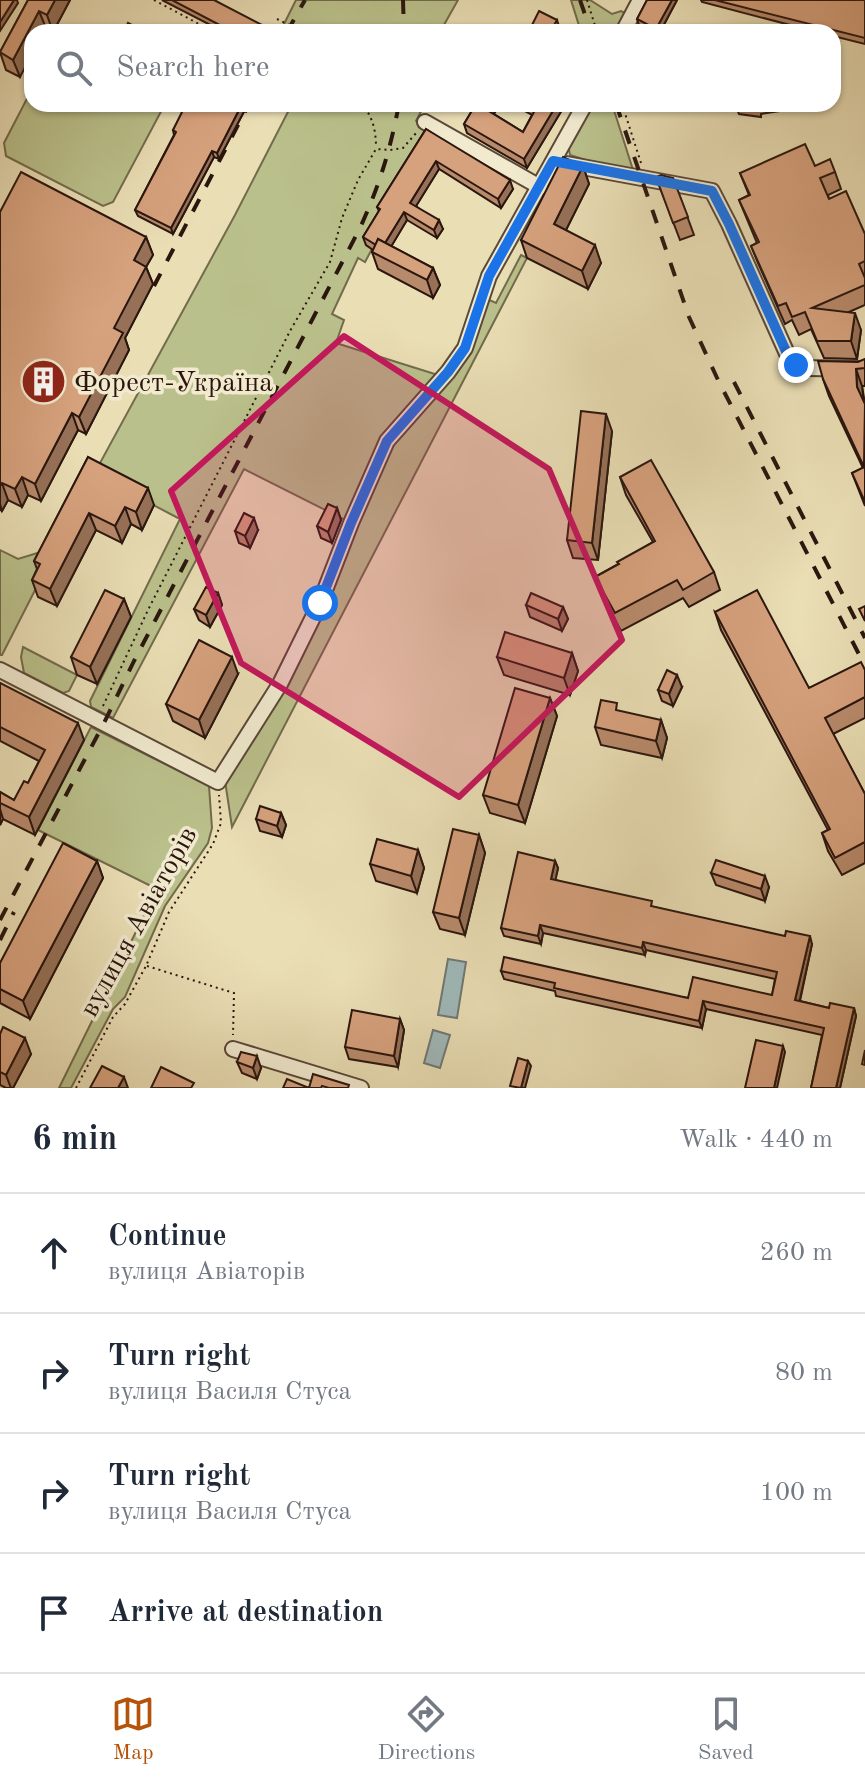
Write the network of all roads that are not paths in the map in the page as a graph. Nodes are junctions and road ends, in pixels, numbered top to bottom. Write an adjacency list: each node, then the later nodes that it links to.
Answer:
1 (640, 0): 2 (street)
2 (627, 24)
3 (581, 112): 5 (street)
4 (425, 122): 6 (street)
5 (553, 161): 6 (street); 7 (street)
6 (540, 187): 8 (street)
7 (865, 369)
8 (0, 670)
9 (233, 1049): 10 (street)
10 (361, 1088)

